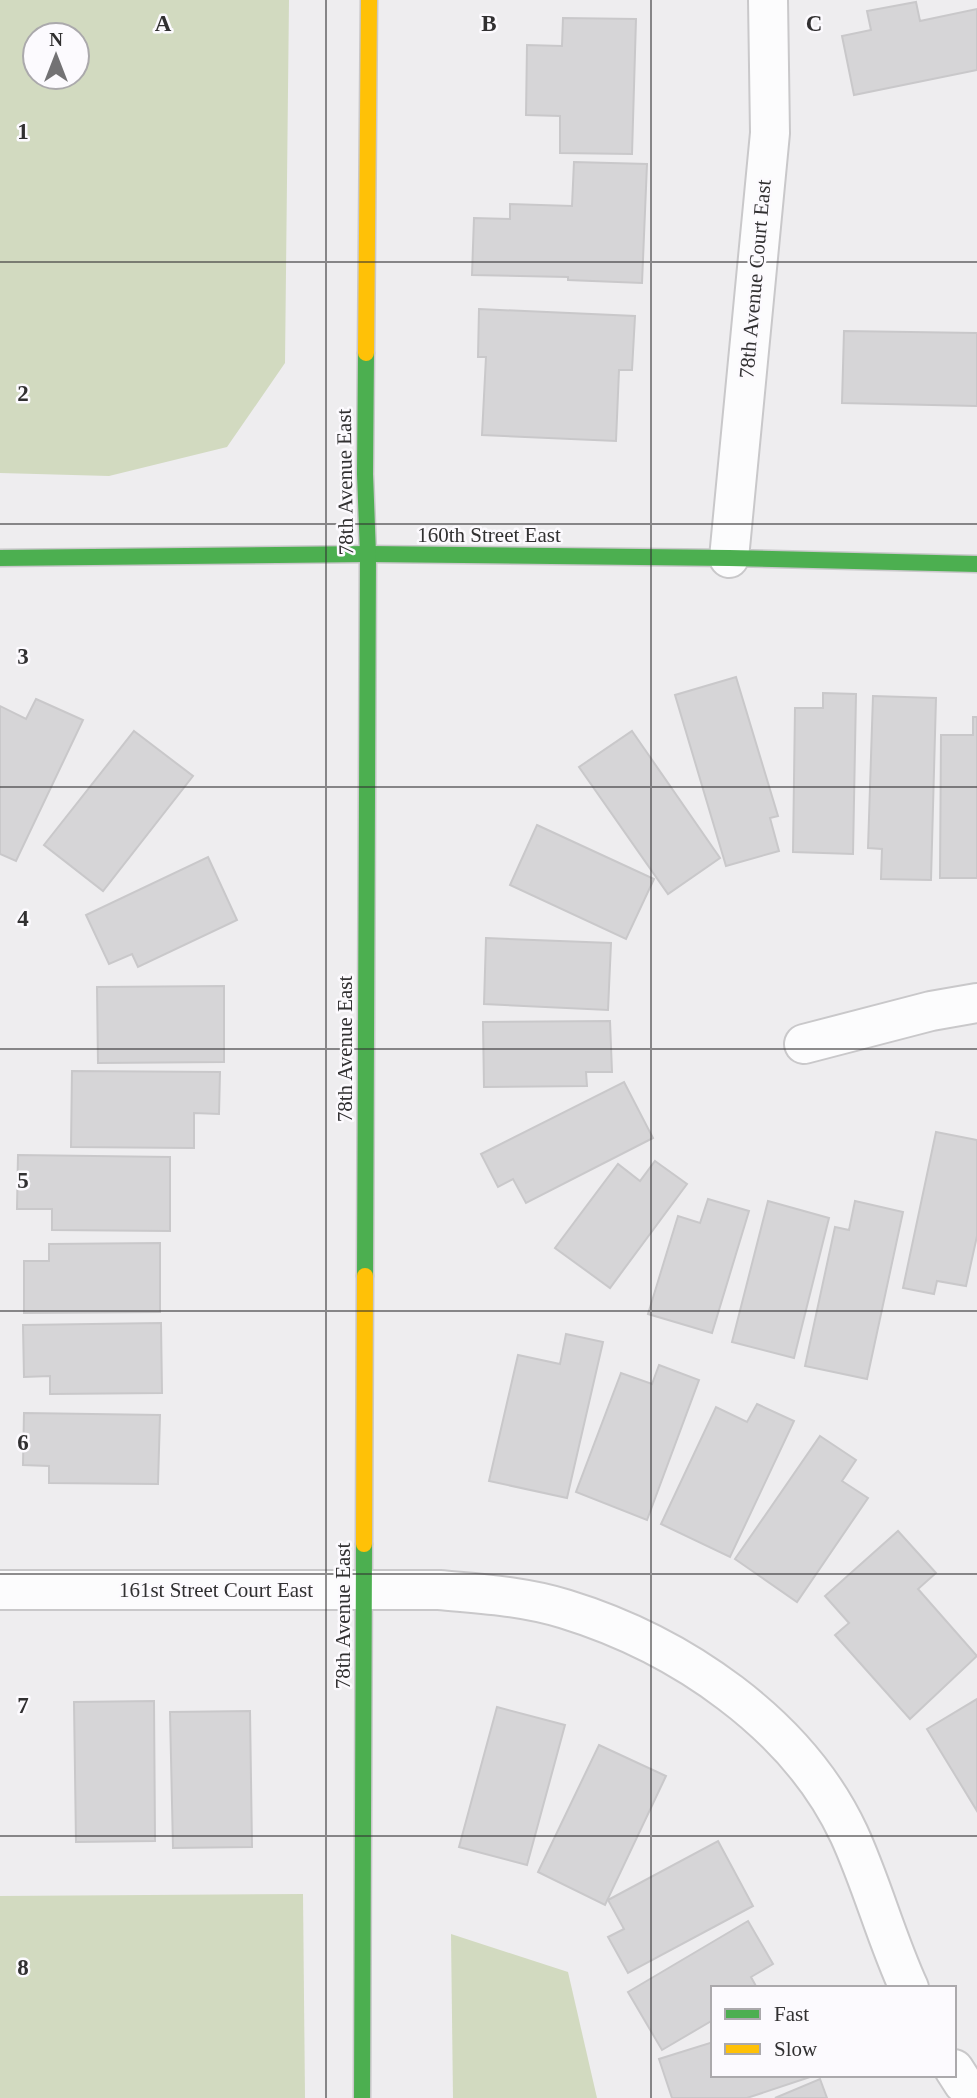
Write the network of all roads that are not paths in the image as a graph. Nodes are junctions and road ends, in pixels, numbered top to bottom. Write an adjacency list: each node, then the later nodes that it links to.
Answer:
1 (369, 0): 3 (street, 78th Avenue East)
2 (768, 0): 5 (street, 78th Avenue Court East)
3 (368, 554): 4 (street, 160th Street East); 5 (street, 160th Street East); 9 (street, 78th Avenue East)
4 (0, 558)
5 (729, 558): 6 (street, 160th Street East)
6 (977, 564)
7 (977, 1003): 8 (street)
8 (804, 1044)
9 (364, 1589): 10 (street, 161st Street Court East); 11 (street, 161st Street Court East); 14 (street, 78th Avenue East)
10 (0, 1590)
11 (908, 1986)
12 (956, 2072): 13 (street)
13 (977, 2096)
14 (362, 2098)

